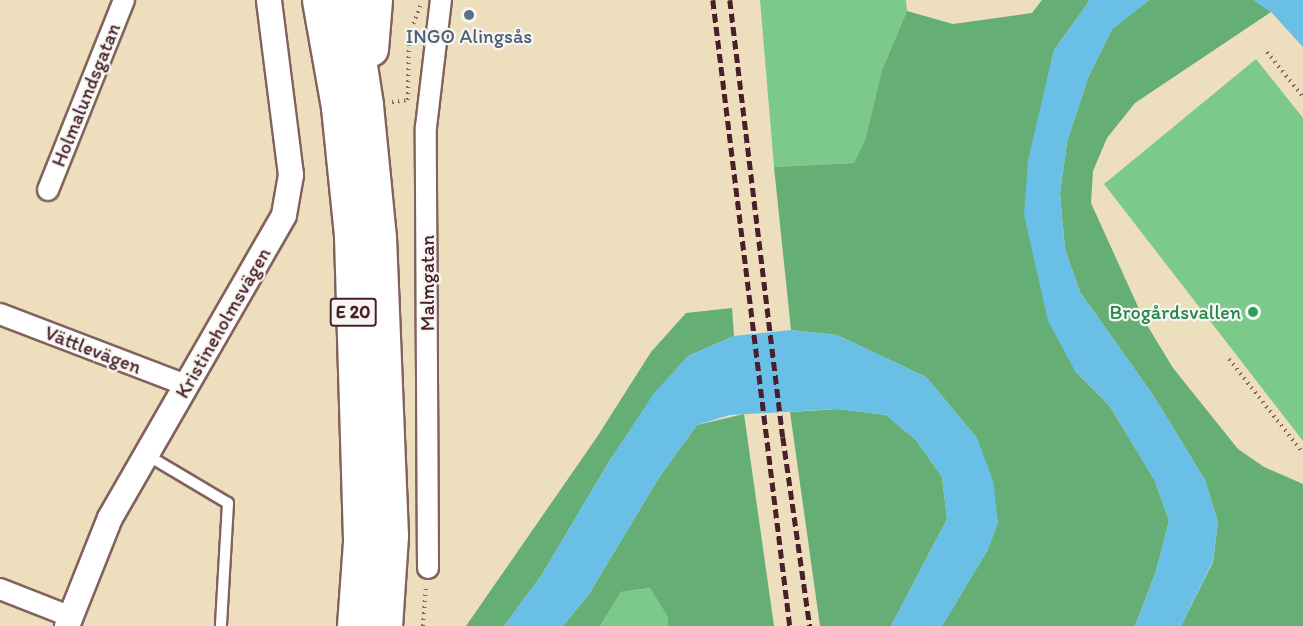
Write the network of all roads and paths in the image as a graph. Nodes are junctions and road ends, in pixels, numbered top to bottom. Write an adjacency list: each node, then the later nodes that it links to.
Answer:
1 (124, 0): 11 (street, Holmalundsgatan)
2 (269, 0): 14 (street, Kristineholmsvägen)
3 (319, 0): 21 (highway, E 20)
4 (350, 0): 10 (highway, E 20)
5 (375, 0): 10 (highway)
6 (422, 0): 10 (path)
7 (441, 0): 17 (street, Malmgatan)
8 (1267, 52): 9 (path)
9 (1303, 97)
10 (377, 103): 22 (highway, E 20)
11 (48, 190)
12 (0, 314): 14 (street, Vättlevägen)
13 (1229, 359): 15 (path)
14 (186, 385): 16 (street, Kristineholmsvägen)
15 (1303, 453)
16 (147, 455): 19 (street, Kristineholmsvägen); 20 (lane)
17 (428, 568): 23 (path)
18 (0, 589): 19 (street)
19 (68, 621)
20 (221, 626)
21 (354, 626)
22 (386, 626)
23 (423, 626)

